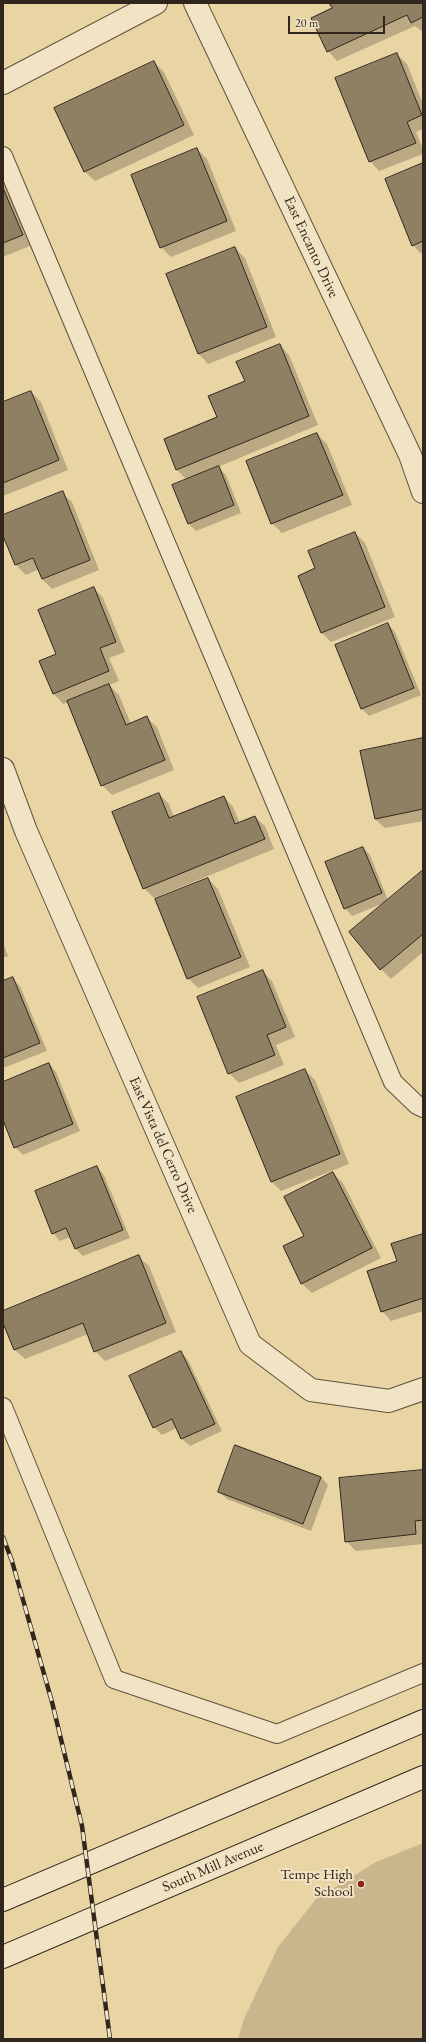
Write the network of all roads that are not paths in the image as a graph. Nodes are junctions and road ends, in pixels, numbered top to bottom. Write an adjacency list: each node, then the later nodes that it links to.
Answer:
1 (156, 3): 3 (street)
2 (195, 3): 5 (street, East Encanto Drive)
3 (3, 83)
4 (3, 156): 7 (lane)
5 (423, 492)
6 (3, 769): 8 (street, East Vista del Cerro Drive)
7 (423, 1108)
8 (423, 1390)
9 (3, 1407): 10 (lane)
10 (423, 1673)
11 (423, 1721): 13 (street)
12 (423, 1777): 14 (street, South Mill Avenue)
13 (3, 1900)
14 (3, 1957)

